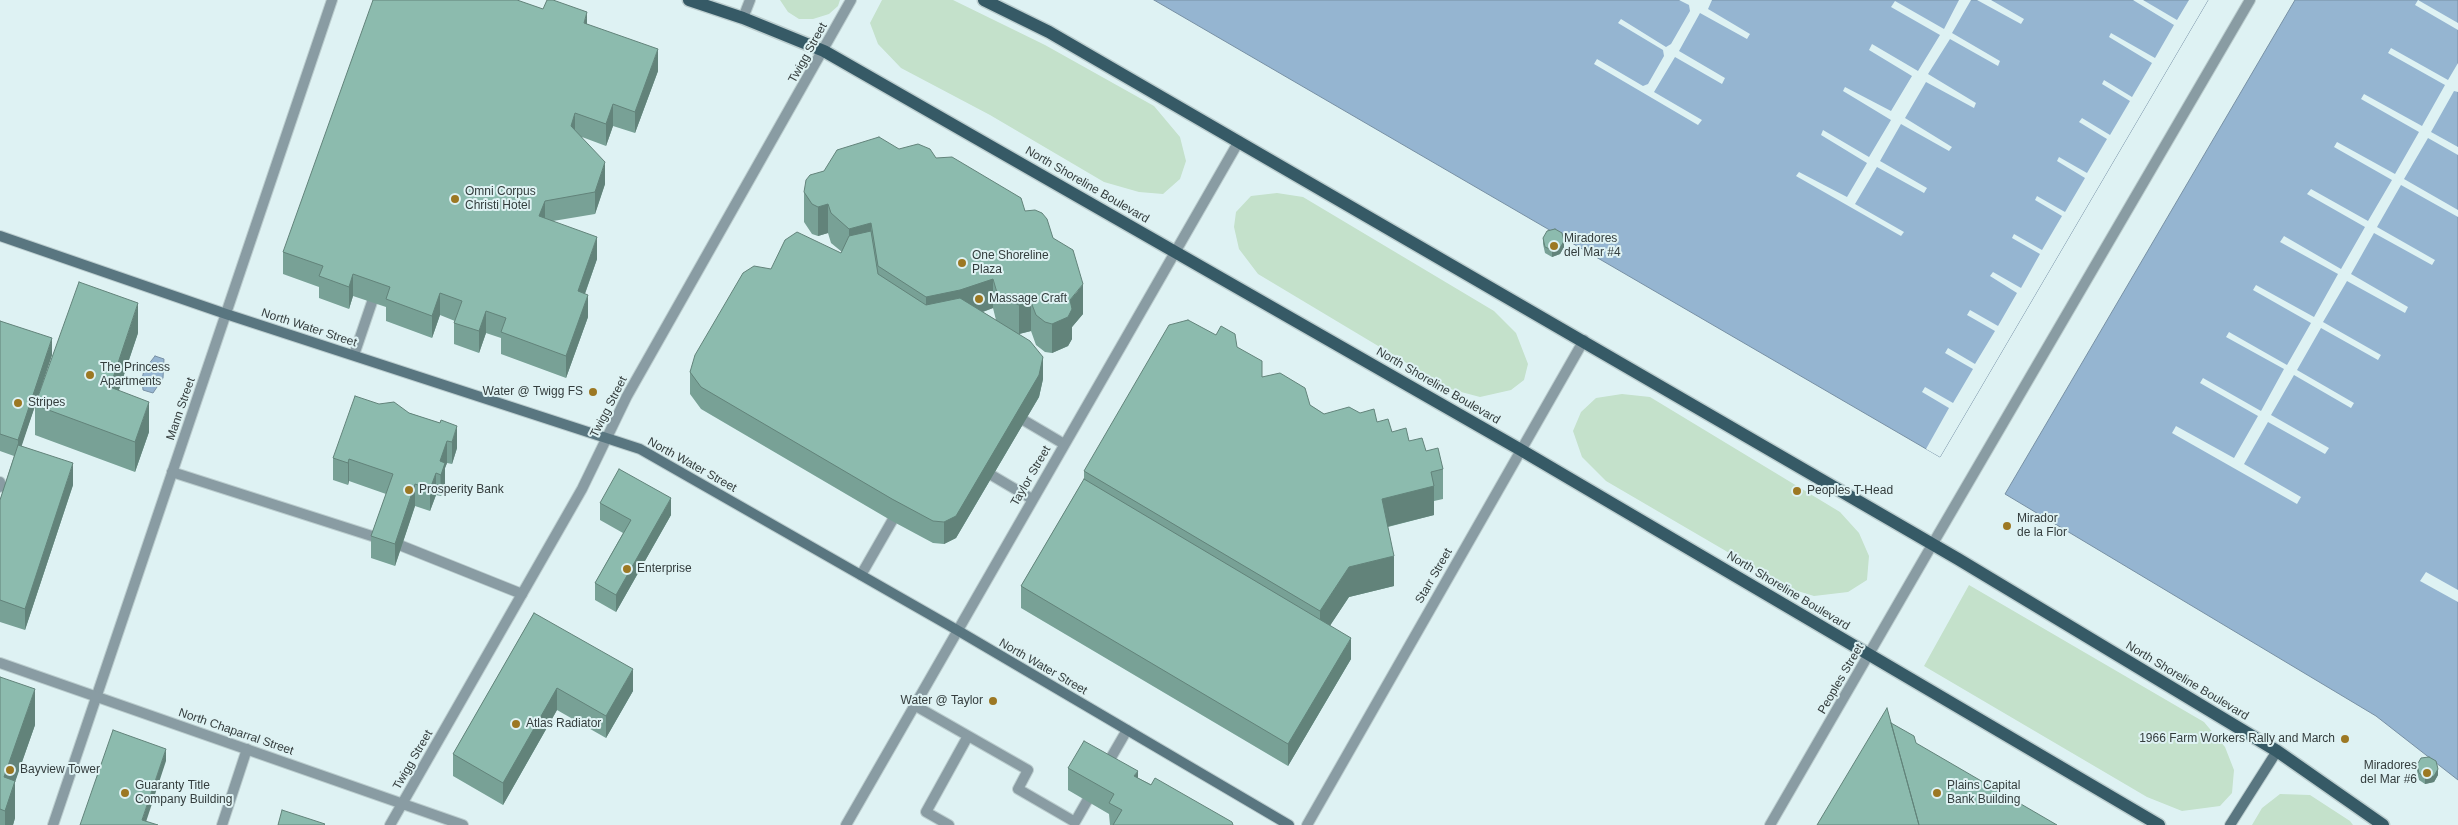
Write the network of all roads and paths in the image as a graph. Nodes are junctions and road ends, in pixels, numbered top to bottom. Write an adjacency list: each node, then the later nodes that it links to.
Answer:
1 (332, 0): 13 (street, Mann Street)
2 (689, 0): 7 (main road, North Shoreline Boulevard)
3 (750, 0): 7 (street)
4 (851, 0): 8 (street, Twigg Street)
5 (984, 0): 9 (main road, North Shoreline Boulevard)
6 (2250, 0): 27 (street, Peoples Street)
7 (743, 18): 8 (main road, North Shoreline Boulevard)
8 (824, 51): 11 (main road, North Shoreline Boulevard); 17 (street, Twigg Street)
9 (1239, 141): 11 (street, Taylor Street); 14 (main road, North Shoreline Boulevard)
10 (0, 236): 13 (main road, North Water Street)
11 (1174, 251): 18 (street, Taylor Street); 19 (main road, North Shoreline Boulevard)
12 (372, 302): 15 (street)
13 (226, 314): 15 (main road, North Water Street); 20 (street, Mann Street)
14 (1584, 340): 19 (street, Starr Street); 27 (main road, North Shoreline Boulevard)
15 (354, 355): 17 (main road, North Water Street)
16 (1025, 422): 18 (street)
17 (606, 438): 29 (main road, North Water Street); 30 (street, Twigg Street)
18 (1064, 444): 24 (street, Taylor Street)
19 (1521, 450): 32 (main road, North Shoreline Boulevard); 51 (street, Starr Street)
20 (172, 472): 26 (street); 34 (street, Mann Street)
21 (993, 476): 24 (street)
22 (0, 482): 23 (street)
23 (0, 487)
24 (1032, 499): 31 (street, Taylor Street)
25 (892, 521): 29 (street)
26 (378, 538)
27 (1932, 545): 32 (street, Peoples Street); 39 (main road, North Shoreline Boulevard)
28 (402, 546): 30 (street)
29 (861, 575): 31 (main road, North Water Street)
30 (522, 594): 42 (street, Twigg Street)
31 (957, 630): 35 (street, Taylor Street); 36 (main road, North Water Street)
32 (1869, 655): 52 (street, Peoples Street); 53 (main road, North Shoreline Boulevard)
33 (0, 663): 34 (street, North Chaparral Street)
34 (95, 696): 38 (street, North Chaparral Street); 44 (street, Mann Street)
35 (914, 705): 37 (street); 48 (street, Taylor Street)
36 (1127, 730): 40 (street); 50 (main road, North Water Street)
37 (968, 736): 43 (street); 49 (street)
38 (247, 749): 42 (street, North Chaparral Street); 45 (street)
39 (2277, 751): 54 (main road); 55 (main road, North Shoreline Boulevard)
40 (1103, 773)
41 (1087, 801): 43 (street)
42 (403, 803): 46 (street, Twigg Street); 47 (street, North Chaparral Street)
43 (1078, 824)
44 (53, 825)
45 (222, 825)
46 (390, 825)
47 (463, 825)
48 (846, 825)
49 (949, 825)
50 (1289, 825)
51 (1307, 825)
52 (1770, 825)
53 (2159, 825)
54 (2230, 825)
55 (2383, 825)

